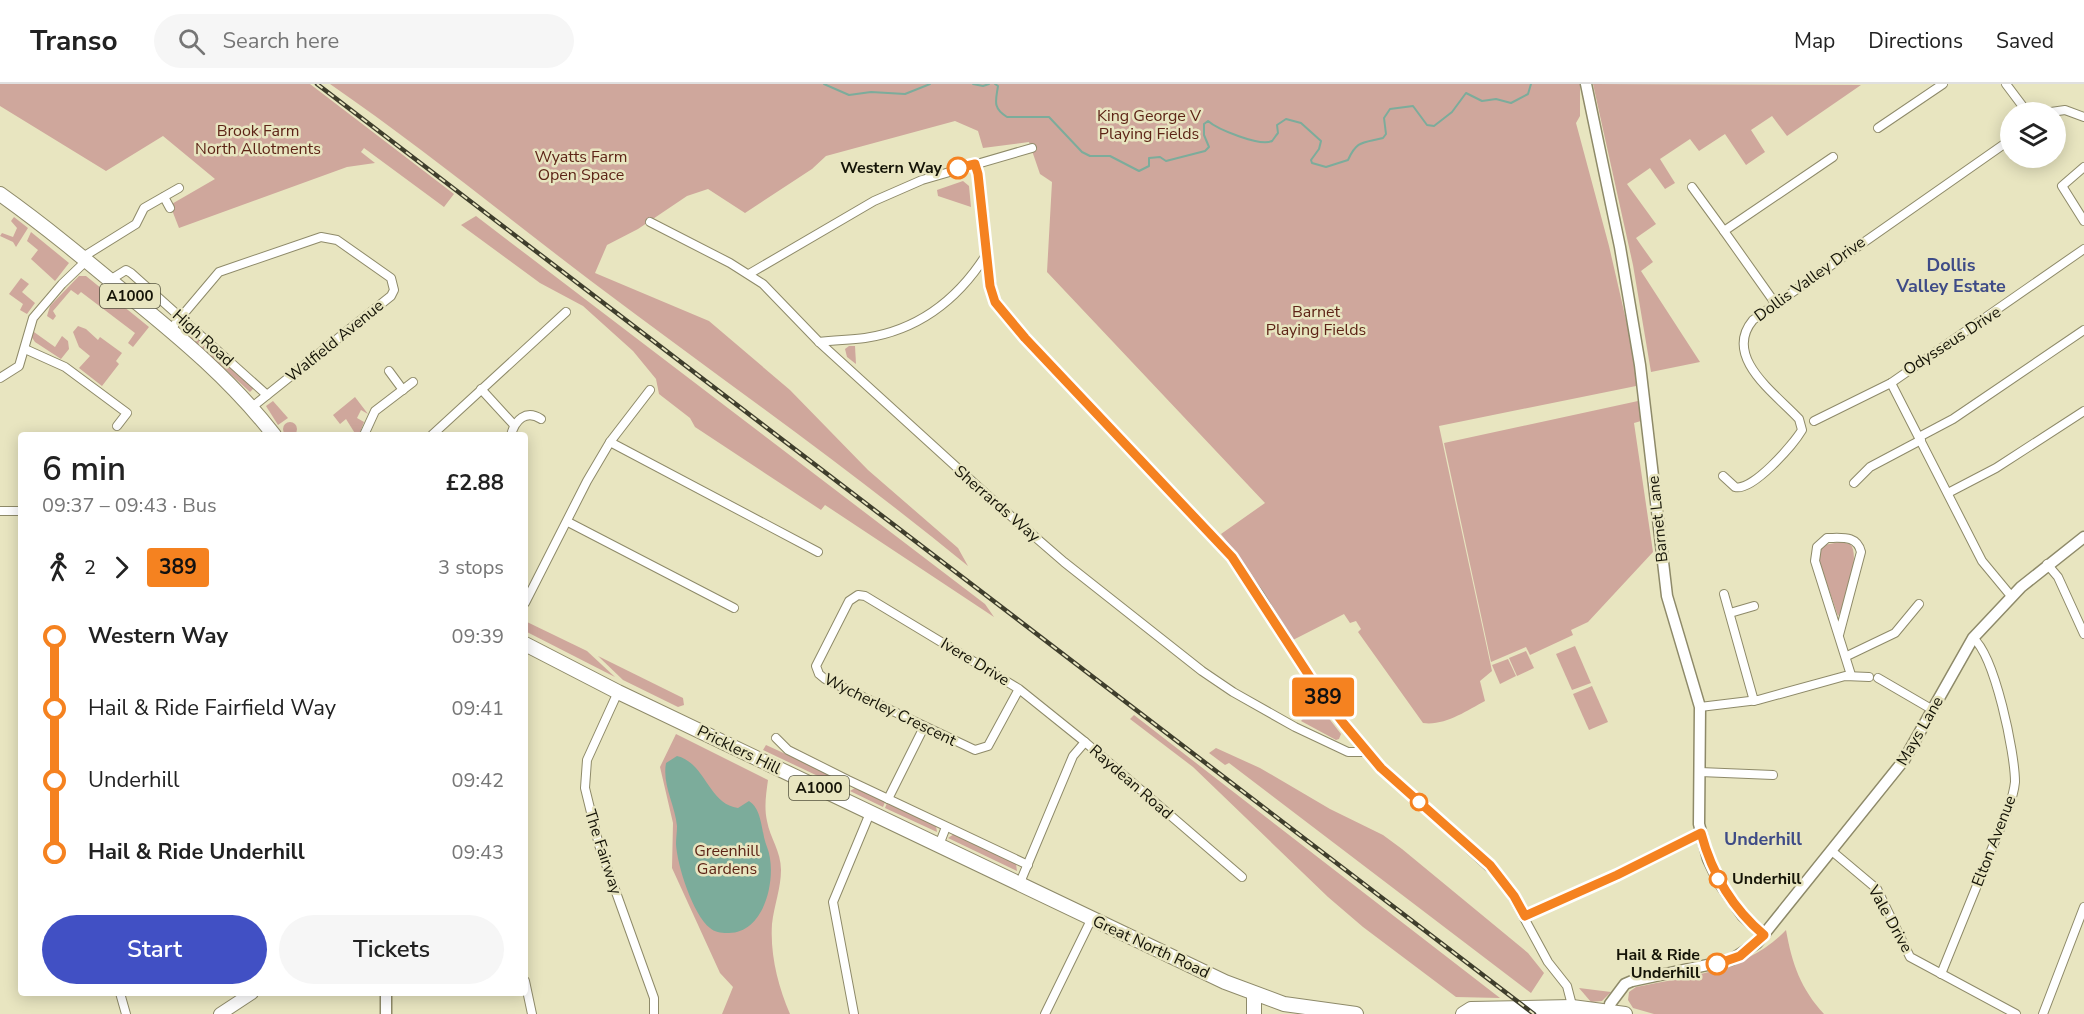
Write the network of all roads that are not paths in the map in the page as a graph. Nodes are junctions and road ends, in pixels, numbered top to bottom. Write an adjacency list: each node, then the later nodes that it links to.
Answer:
1 (1586, 84): 79 (street, Barnet Lane)
2 (1943, 84): 7 (street)
3 (2006, 84): 4 (street)
4 (2019, 102)
5 (2066, 110): 6 (street)
6 (2084, 117)
7 (1878, 128)
8 (2000, 147): 26 (street, Dollis Valley Drive)
9 (1032, 148): 11 (street)
10 (1833, 157): 20 (street)
11 (975, 164): 22 (street); 24 (street)
12 (2084, 167): 18 (street)
13 (1692, 187): 20 (street)
14 (179, 188): 16 (street)
15 (0, 194): 23 (main road, High Road / A1000)
16 (164, 197): 17 (street); 23 (street)
17 (170, 208)
18 (2084, 221)
19 (650, 222): 24 (street, Sherrards Way)
20 (1724, 231): 26 (street)
21 (2084, 249): 36 (street, Odysseus Drive)
22 (986, 254): 31 (street); 84 (street)
23 (84, 259): 25 (main road, High Road / A1000); 32 (street)
24 (749, 274): 31 (street, Sherrards Way)
25 (110, 280): 28 (street, High Road); 29 (main road, High Road / A1000)
26 (1775, 303): 53 (street, Dollis Valley Drive)
27 (566, 312): 37 (street)
28 (181, 317): 29 (street, Walfield Avenue); 40 (street, High Road); 40 (street, Walfield Avenue)
29 (170, 330): 41 (main road, High Road / A1000)
30 (2084, 330): 51 (street)
31 (819, 342): 84 (street, Sherrards Way)
32 (25, 349): 34 (street); 46 (street)
33 (389, 371): 38 (street)
34 (0, 378)
35 (414, 382): 38 (street)
36 (1892, 383): 44 (street, Odysseus Drive); 51 (street)
37 (481, 389): 45 (street); 49 (street)
38 (403, 390): 48 (street)
39 (650, 390): 52 (street)
40 (267, 395): 41 (street, Walfield Avenue)
41 (252, 408): 47 (main road, A1000)
42 (2084, 411): 55 (street)
43 (541, 419): 45 (street)
44 (1814, 422)
45 (514, 425): 50 (street)
46 (117, 426)
47 (272, 432)
48 (365, 432)
49 (435, 432)
50 (512, 432)
51 (1920, 439): 54 (street); 55 (street)
52 (610, 442): 58 (street); 60 (street)
53 (1723, 477)
54 (1854, 483)
55 (1948, 493): 64 (street)
56 (0, 511): 57 (street)
57 (18, 511)
58 (568, 522): 65 (street); 68 (street)
59 (2084, 537): 61 (street, Mays Lane)
60 (818, 552)
61 (2047, 564): 64 (street, Mays Lane); 70 (street)
62 (1725, 594): 69 (street)
63 (858, 595): 76 (street, Ivere Drive); 81 (street, Wycherley Crescent)
64 (2011, 596): 72 (street, Mays Lane)
65 (528, 597)
66 (1919, 604): 74 (street)
67 (1754, 606): 69 (street)
68 (734, 608)
69 (1730, 614): 78 (street)
70 (2084, 634)
71 (1839, 635): 71 (street); 74 (street)
72 (1973, 638): 80 (street, Mays Lane); 102 (street, Elton Avenue)
73 (528, 646): 77 (main road, Pricklers Hill / A1000)
74 (1847, 656): 75 (street)
75 (1851, 675): 78 (street); 80 (street)
76 (1019, 689): 81 (street, Wycherley Crescent); 83 (street, Ivere Drive)
77 (618, 692): 88 (main road, Pricklers Hill / A1000); 115 (street, The Fairway)
78 (1754, 701): 79 (street)
79 (1700, 707): 85 (street, Barnet Lane)
80 (1932, 710): 94 (street, Mays Lane)
81 (924, 727): 89 (street)
82 (776, 738): 87 (street)
83 (1085, 742): 95 (street, Raydean Road); 96 (street, Raydean Road)
84 (1367, 752): 99 (street)
85 (1700, 772): 86 (street); 92 (street, Barnet Lane)
86 (1773, 775)
87 (848, 780): 88 (street); 89 (street)
88 (840, 798): 90 (main road, Pricklers Hill / A1000)
89 (888, 799): 91 (street)
90 (870, 813): 93 (main road, Pricklers Hill / A1000); 116 (street)
91 (946, 827): 93 (street); 95 (street)
92 (1701, 833): 99 (street); 101 (street, Barnet Lane)
93 (939, 845): 97 (main road, Pricklers Hill / A1000)
94 (1833, 852): 101 (street, Mays Lane); 102 (street, Vale Drive)
95 (1028, 865): 97 (street, Raydean Road)
96 (1242, 877)
97 (1019, 885): 100 (main road, Great North Road / A1000)
98 (2084, 907): 123 (street)
99 (1525, 916): 109 (street)
100 (1091, 920): 103 (main road, Great North Road / A1000); 117 (street)
101 (1764, 935): 110 (street)
102 (1941, 974): 122 (street, Vale Drive)
103 (1254, 994): 108 (main road, Great North Road / A1000); 118 (main road)
104 (528, 995): 114 (street)
105 (121, 996): 111 (street)
106 (247, 996): 112 (main road)
107 (386, 996): 113 (street)
108 (1283, 1009): 119 (main road, A1000)
109 (1573, 1011): 110 (main road); 121 (main road)
110 (1616, 1013)
111 (126, 1014)
112 (220, 1014)
113 (386, 1014)
114 (532, 1014)
115 (654, 1014)
116 (854, 1014)
117 (1045, 1014)
118 (1254, 1014)
119 (1349, 1014): 120 (main road, A1000)
120 (1356, 1014)
121 (1463, 1014)
122 (2016, 1014)
123 (2043, 1014)

